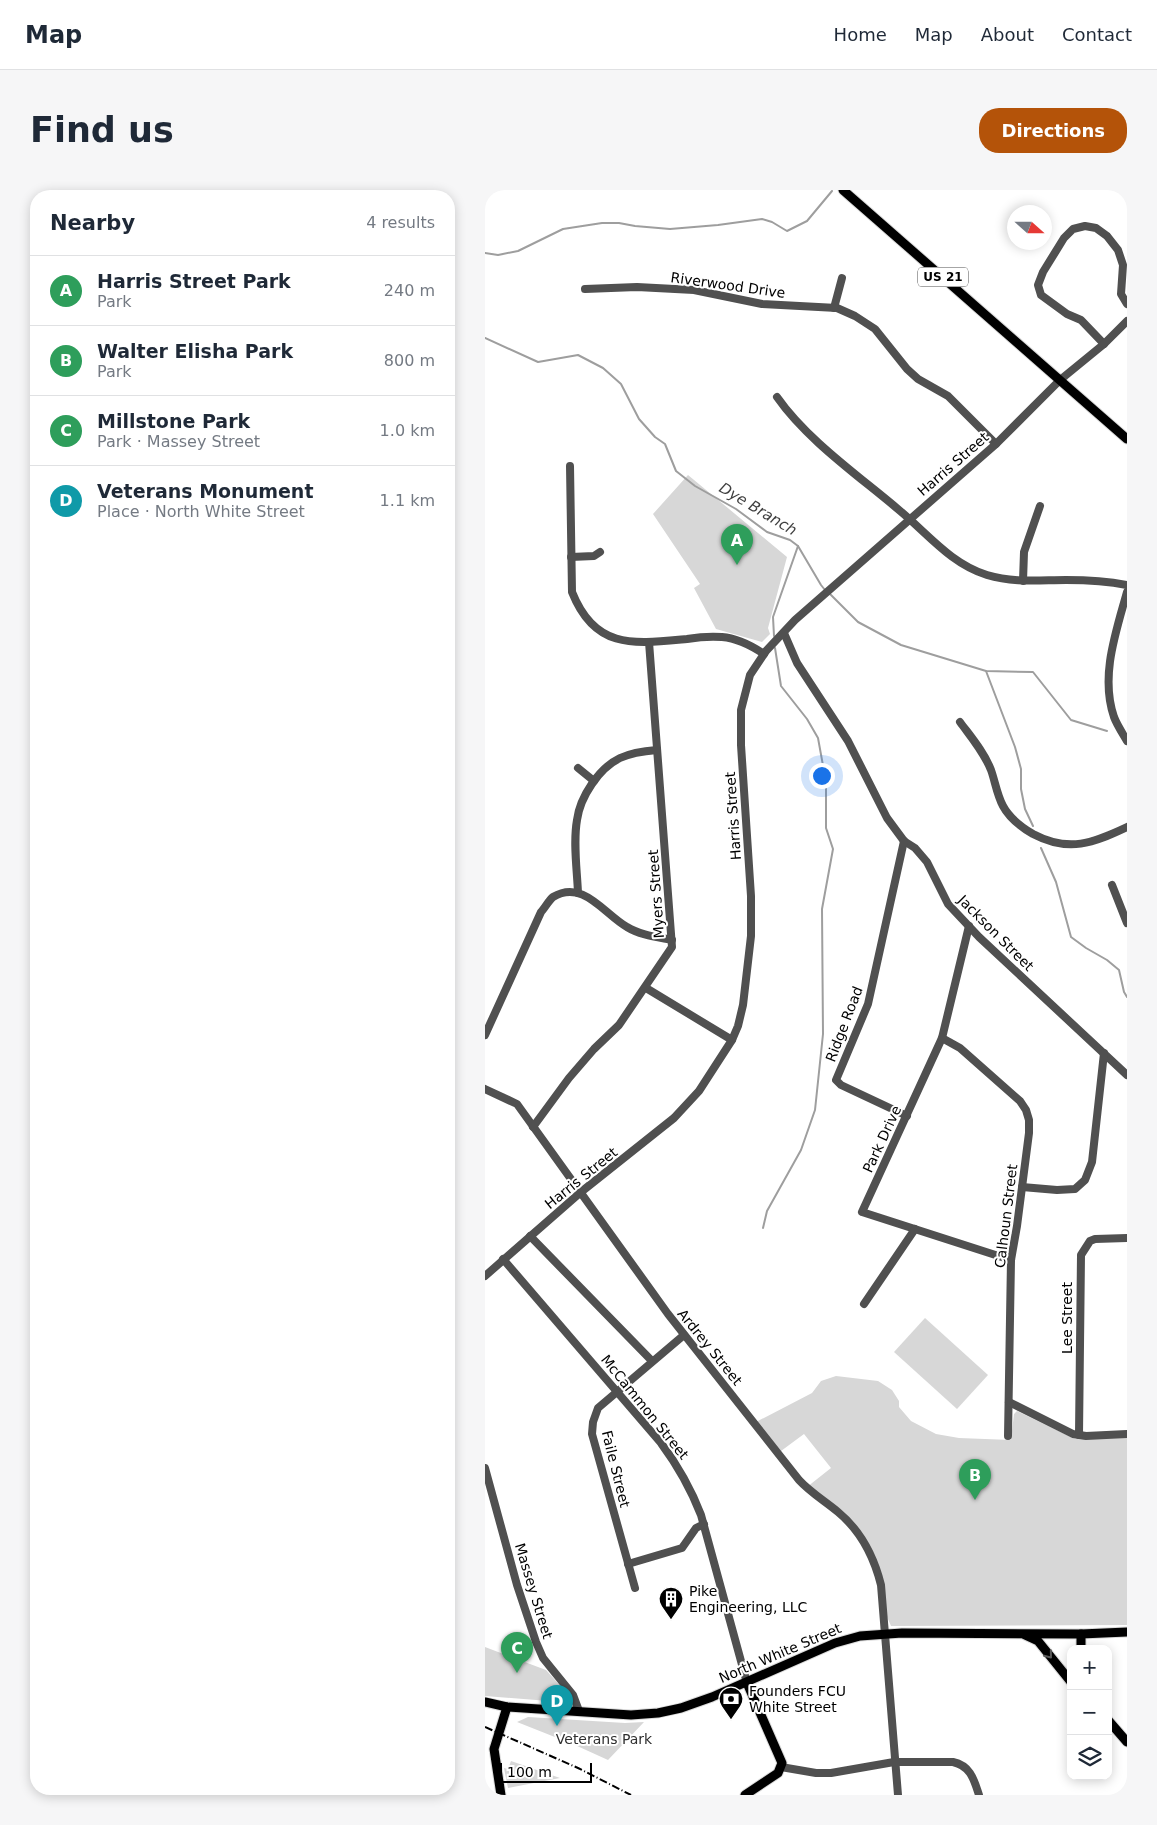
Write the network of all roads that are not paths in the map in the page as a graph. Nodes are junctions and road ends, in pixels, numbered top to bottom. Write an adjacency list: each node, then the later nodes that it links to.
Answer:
1 (843, 190): 8 (main road, US 21)
2 (843, 278): 5 (street)
3 (585, 289): 5 (street, Riverwood Drive)
4 (1127, 304): 7 (street)
5 (834, 308): 11 (street, Riverwood Drive)
6 (1127, 322): 7 (street, Harris Street)
7 (1104, 344): 8 (street, Harris Street)
8 (1060, 380): 10 (main road, US 21); 11 (street, Harris Street)
9 (777, 396): 14 (street)
10 (1127, 439)
11 (996, 444): 14 (street, Harris Street)
12 (571, 466): 16 (street)
13 (1040, 506): 17 (street)
14 (910, 519): 17 (street); 20 (street, Harris Street)
15 (600, 552): 16 (street)
16 (571, 557): 21 (street)
17 (1023, 581): 18 (street)
18 (1127, 585)
19 (1127, 592): 24 (street)
20 (784, 633): 22 (street, Harris Street); 29 (street, Jackson Street)
21 (649, 642): 22 (street); 25 (street, Myers Street)
22 (764, 654): 38 (street, Harris Street)
23 (960, 722): 28 (street)
24 (1127, 741)
25 (657, 750): 27 (street); 34 (street, Myers Street)
26 (578, 768): 27 (street)
27 (594, 781): 31 (street)
28 (1127, 827)
29 (904, 841): 33 (street, Jackson Street); 42 (street, Ridge Road)
30 (1112, 885): 32 (street)
31 (578, 893): 34 (street); 36 (street)
32 (1127, 923)
33 (969, 926): 37 (street, Park Drive); 39 (street, Jackson Street)
34 (672, 940): 35 (street, Myers Street)
35 (646, 988): 38 (street); 43 (street, Myers Street)
36 (485, 1035)
37 (942, 1038): 42 (street, Park Drive); 44 (street, Calhoun Street)
38 (732, 1040): 45 (street, Harris Street)
39 (1104, 1053): 40 (street, Jackson Street); 44 (street)
40 (1127, 1075)
41 (485, 1088): 43 (street, Ardrey Street)
42 (907, 1116): 46 (street, Park Drive)
43 (533, 1127): 45 (street, Ardrey Street)
44 (1022, 1187): 50 (street, Calhoun Street)
45 (581, 1192): 47 (street, Harris Street); 53 (street, Ardrey Street)
46 (915, 1229): 50 (street, Park Drive); 52 (street)
47 (529, 1236): 49 (street, Harris Street); 54 (street)
48 (1127, 1238): 58 (street, Lee Street)
49 (503, 1259): 51 (street, Harris Street); 55 (street, McCammon Street)
50 (1011, 1260): 56 (street, Calhoun Street)
51 (485, 1276)
52 (864, 1304)
53 (684, 1335): 54 (street, Faile Street); 66 (street, Ardrey Street)
54 (652, 1361): 55 (street, Faile Street)
55 (617, 1391): 61 (street, McCammon Street); 62 (street, Faile Street)
56 (1009, 1402): 58 (street); 59 (street, Calhoun Street)
57 (1127, 1434): 58 (street)
58 (1079, 1435)
59 (1008, 1436)
60 (485, 1468): 73 (street, Massey Street)
61 (704, 1524): 62 (street); 70 (street, McCammon Street)
62 (629, 1564): 63 (street, Faile Street)
63 (635, 1588)
64 (1127, 1632): 67 (main road, North White Street)
65 (1023, 1633): 66 (main road, North White Street); 67 (main road, North White Street); 69 (main road, one-way to 69)
66 (884, 1634): 70 (main road, North White Street); 77 (street, Ardrey Street)
67 (1081, 1634): 68 (main road)
68 (1081, 1645)
69 (1067, 1677)
70 (747, 1683): 73 (main road, North White Street); 78 (main road)
71 (485, 1702): 72 (main road, North White Street)
72 (507, 1707): 73 (main road, North White Street); 76 (main road)
73 (579, 1711)
74 (1112, 1725): 75 (main road)
75 (1127, 1742)
76 (489, 1749): 79 (main road)
77 (895, 1762): 78 (street); 81 (street, Ardrey Street); 82 (street)
78 (781, 1767): 80 (main road)
79 (501, 1795)
80 (745, 1795)
81 (898, 1795)
82 (979, 1795)

